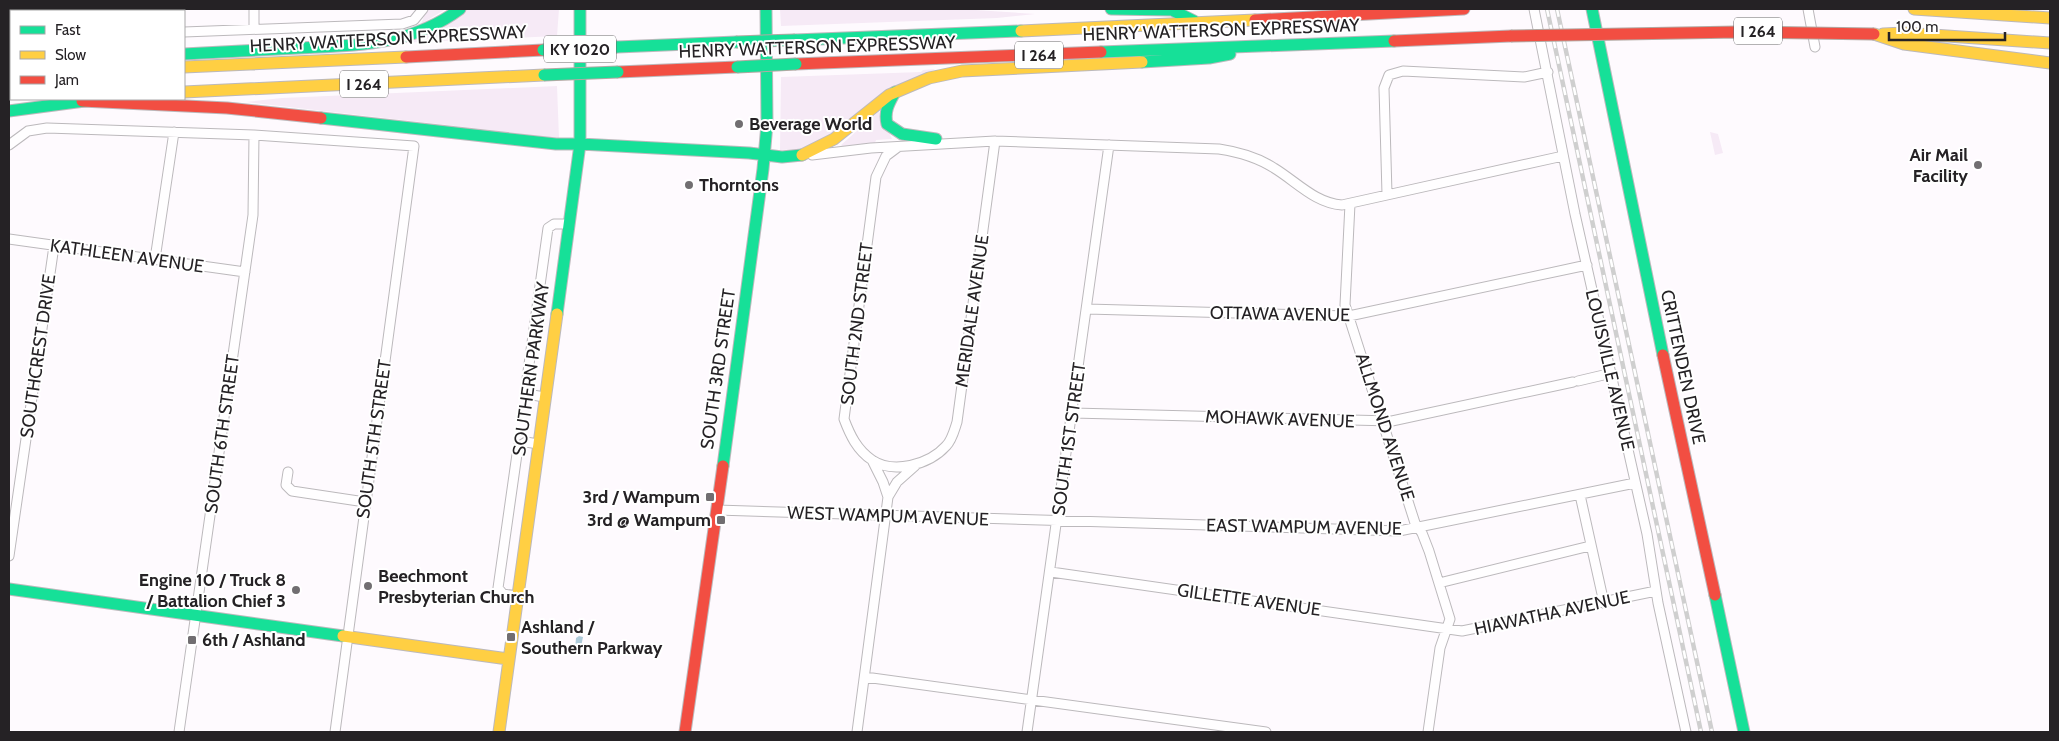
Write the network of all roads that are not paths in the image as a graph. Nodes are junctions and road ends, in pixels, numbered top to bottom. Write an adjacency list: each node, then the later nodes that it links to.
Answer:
1 (254, 9): 14 (street)
2 (423, 9): 14 (street)
3 (460, 9): 20 (main road)
4 (580, 9): 33 (main road, SOUTHERN PARKWAY / KY 1020)
5 (766, 9): 39 (main road, SOUTH 3RD STREET)
6 (1111, 9): 13 (main road)
7 (1464, 9): 13 (main road, HENRY WATTERSON EXPRESSWAY / I 264)
8 (1534, 9): 23 (street, LOUISVILLE AVENUE)
9 (1592, 9): 92 (main road, CRITTENDEN DRIVE)
10 (1808, 9): 19 (street)
11 (1914, 9): 12 (main road)
12 (2050, 18)
13 (1198, 23): 22 (main road, HENRY WATTERSON EXPRESSWAY / I 264, bridge)
14 (254, 29): 15 (street)
15 (185, 32)
16 (1874, 34): 17 (main road, HENRY WATTERSON EXPRESSWAY / I 264); 18 (main road, HENRY WATTERSON EXPRESSWAY / I 264, bridge); 21 (main road)
17 (2050, 43)
18 (1283, 46): 24 (main road, HENRY WATTERSON EXPRESSWAY / I 264, bridge); 25 (main road)
19 (1815, 47)
20 (185, 54)
21 (2050, 63)
22 (185, 67)
23 (1548, 72): 40 (street, LOUISVILLE AVENUE); 42 (street)
24 (185, 92)
25 (895, 92): 31 (main road); 38 (main road)
26 (95, 100): 27 (main road)
27 (82, 102): 28 (main road); 33 (main road)
28 (9, 111)
29 (174, 132): 30 (street); 34 (street); 47 (street)
30 (254, 135): 49 (street, SOUTH 6TH STREET); 64 (street, SOUTH 5TH STREET)
31 (936, 139): 32 (street); 37 (street)
32 (995, 141): 35 (street); 36 (street); 58 (street, MERIDALE AVENUE)
33 (580, 144): 39 (main road); 44 (main road, SOUTHERN PARKWAY / KY 1020)
34 (9, 145)
35 (1110, 145): 43 (street); 50 (street, SOUTH 1ST STREET)
36 (898, 146): 37 (street); 41 (street, SOUTH 2ND STREET)
37 (878, 148): 38 (street); 41 (street, SOUTH 2ND STREET)
38 (802, 155): 39 (main road)
39 (764, 156): 65 (main road, SOUTH 3RD STREET)
40 (1563, 156): 42 (street); 48 (street, LOUISVILLE AVENUE)
41 (876, 177): 57 (street, SOUTH 2ND STREET)
42 (1387, 194): 43 (street)
43 (1350, 204): 51 (street, ALLMOND AVENUE)
44 (568, 224): 53 (main road, SOUTHERN PARKWAY / KY 1020); 53 (street)
45 (9, 239): 46 (street, KATHLEEN AVENUE)
46 (54, 246): 47 (street, KATHLEEN AVENUE); 70 (street, SOUTHCREST DRIVE)
47 (154, 259): 49 (street, KATHLEEN AVENUE)
48 (1587, 265): 51 (street, OTTAWA AVENUE); 52 (street, LOUISVILLE AVENUE)
49 (245, 272): 77 (street, SOUTH 6TH STREET)
50 (1087, 310): 51 (street, OTTAWA AVENUE); 54 (street, SOUTH 1ST STREET)
51 (1349, 316): 55 (street, ALLMOND AVENUE)
52 (1612, 372): 55 (street, MOHAWK AVENUE); 61 (street, LOUISVILLE AVENUE)
53 (544, 397): 56 (main road, SOUTHERN PARKWAY / KY 1020)
54 (1073, 413): 55 (street, MOHAWK AVENUE); 67 (street, SOUTH 1ST STREET)
55 (1382, 421): 68 (street, ALLMOND AVENUE)
56 (538, 444): 75 (main road, SOUTHERN PARKWAY / KY 1020); 75 (street)
57 (872, 460): 59 (street, SOUTH 2ND STREET); 63 (street, SOUTH 2ND STREET)
58 (919, 463): 59 (street, MERIDALE AVENUE); 63 (street, MERIDALE AVENUE)
59 (894, 466)
60 (288, 472): 64 (street)
61 (1635, 483): 62 (street, EAST WAMPUM AVENUE); 74 (street, LOUISVILLE AVENUE)
62 (1580, 495): 68 (street, EAST WAMPUM AVENUE); 69 (street)
63 (888, 497): 66 (street, SOUTH 2ND STREET)
64 (365, 502): 79 (street, SOUTH 5TH STREET)
65 (717, 510): 66 (street, WEST WAMPUM AVENUE); 86 (main road, SOUTH 3RD STREET)
66 (886, 515): 67 (street, WEST WAMPUM AVENUE); 81 (street, SOUTH 2ND STREET)
67 (1058, 521): 68 (street, EAST WAMPUM AVENUE); 71 (street, SOUTH 1ST STREET)
68 (1419, 528): 72 (street, ALLMOND AVENUE)
69 (1590, 546): 72 (street); 76 (street)
70 (9, 556)
71 (1051, 572): 78 (street, GILLETTE AVENUE); 82 (street, SOUTH 1ST STREET)
72 (1439, 583): 78 (street, ALLMOND AVENUE)
73 (9, 589): 77 (main road)
74 (1656, 591): 76 (street, HIAWATHA AVENUE); 91 (street, LOUISVILLE AVENUE)
75 (518, 596): 80 (main road, SOUTHERN PARKWAY / KY 1020)
76 (1604, 603): 78 (street, HIAWATHA AVENUE)
77 (195, 616): 79 (main road); 83 (street, SOUTH 6TH STREET)
78 (1448, 629): 90 (street, ALLMOND AVENUE)
79 (348, 637): 80 (main road); 84 (street, SOUTH 5TH STREET)
80 (508, 660): 85 (main road, SOUTHERN PARKWAY / KY 1020)
81 (865, 677): 82 (street); 87 (street, SOUTH 2ND STREET)
82 (1032, 699): 88 (street, SOUTH 1ST STREET); 89 (street)
83 (179, 732)
84 (335, 732)
85 (499, 732)
86 (685, 732)
87 (857, 732)
88 (1027, 732)
89 (1266, 732)
90 (1428, 732)
91 (1686, 732)
92 (1744, 732)

